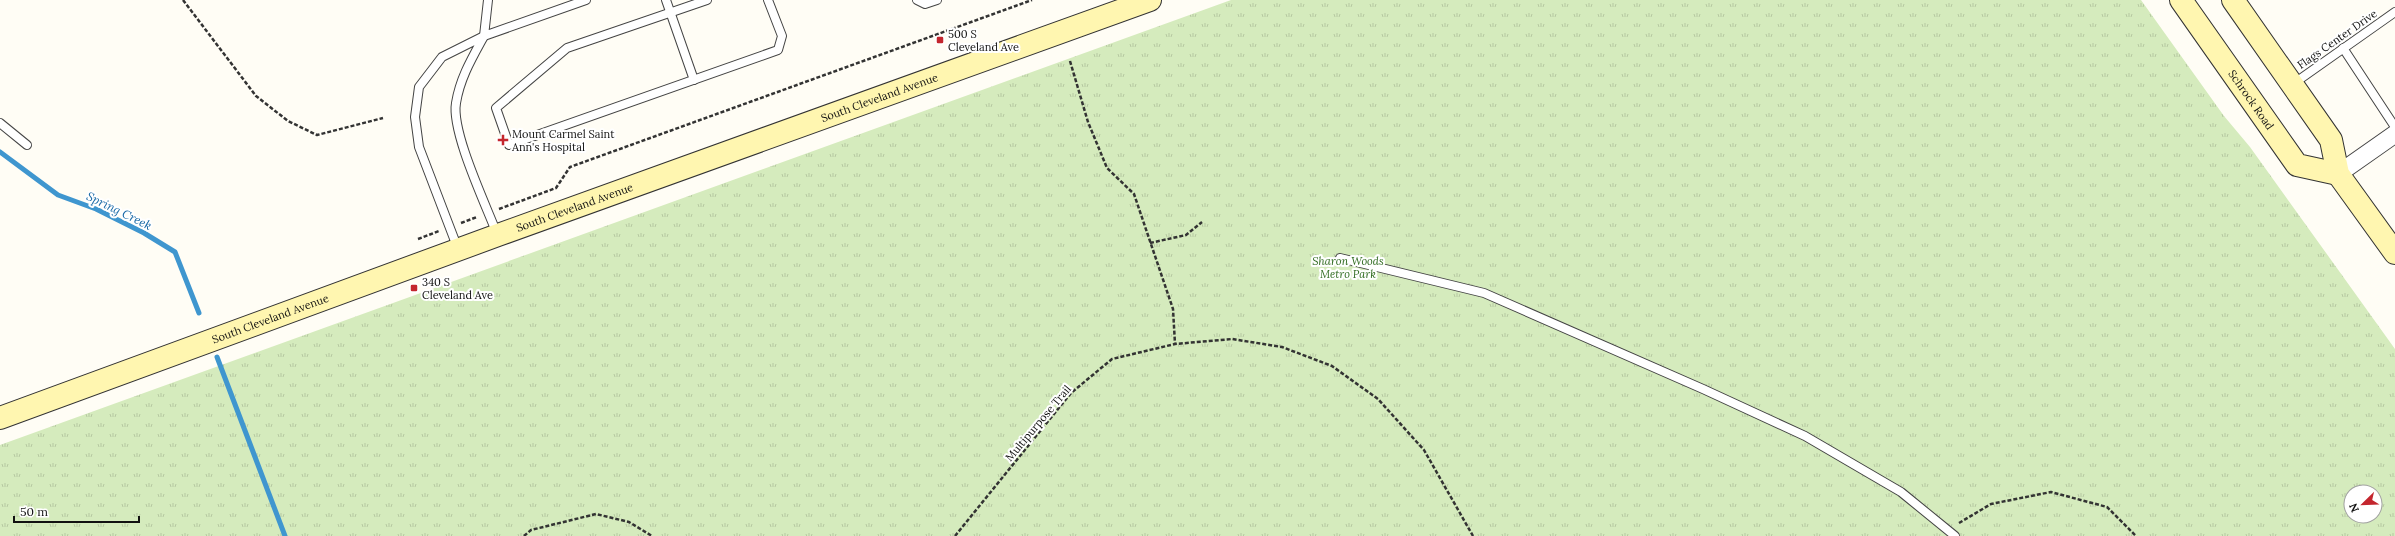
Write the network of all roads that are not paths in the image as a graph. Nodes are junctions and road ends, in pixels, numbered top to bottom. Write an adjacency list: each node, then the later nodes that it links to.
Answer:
1 (488, 0): 14 (lane)
2 (586, 0): 14 (lane)
3 (666, 0): 12 (lane)
4 (707, 0): 12 (lane)
5 (768, 0): 16 (lane)
6 (918, 0): 7 (lane)
7 (937, 0)
8 (1150, 0): 11 (main road, South Cleveland Avenue)
9 (2181, 0): 22 (main road, Schrock Road)
10 (2233, 0): 17 (main road)
11 (1118, 5): 23 (main road, South Cleveland Avenue)
12 (670, 12): 16 (lane); 16 (lane)
13 (2395, 12): 15 (lane, Flags Center Drive)
14 (484, 36): 23 (lane); 24 (lane)
15 (2343, 48): 17 (lane, Flags Center Drive); 19 (lane)
16 (694, 80)
17 (2292, 84): 22 (main road)
18 (0, 123): 21 (lane)
19 (2395, 127)
20 (2395, 134): 22 (street)
21 (27, 145)
22 (2338, 174): 25 (main road)
23 (498, 235): 24 (main road, South Cleveland Avenue)
24 (458, 249): 27 (main road, South Cleveland Avenue)
25 (2395, 253)
26 (1340, 258): 28 (lane)
27 (0, 418)
28 (1955, 536)

